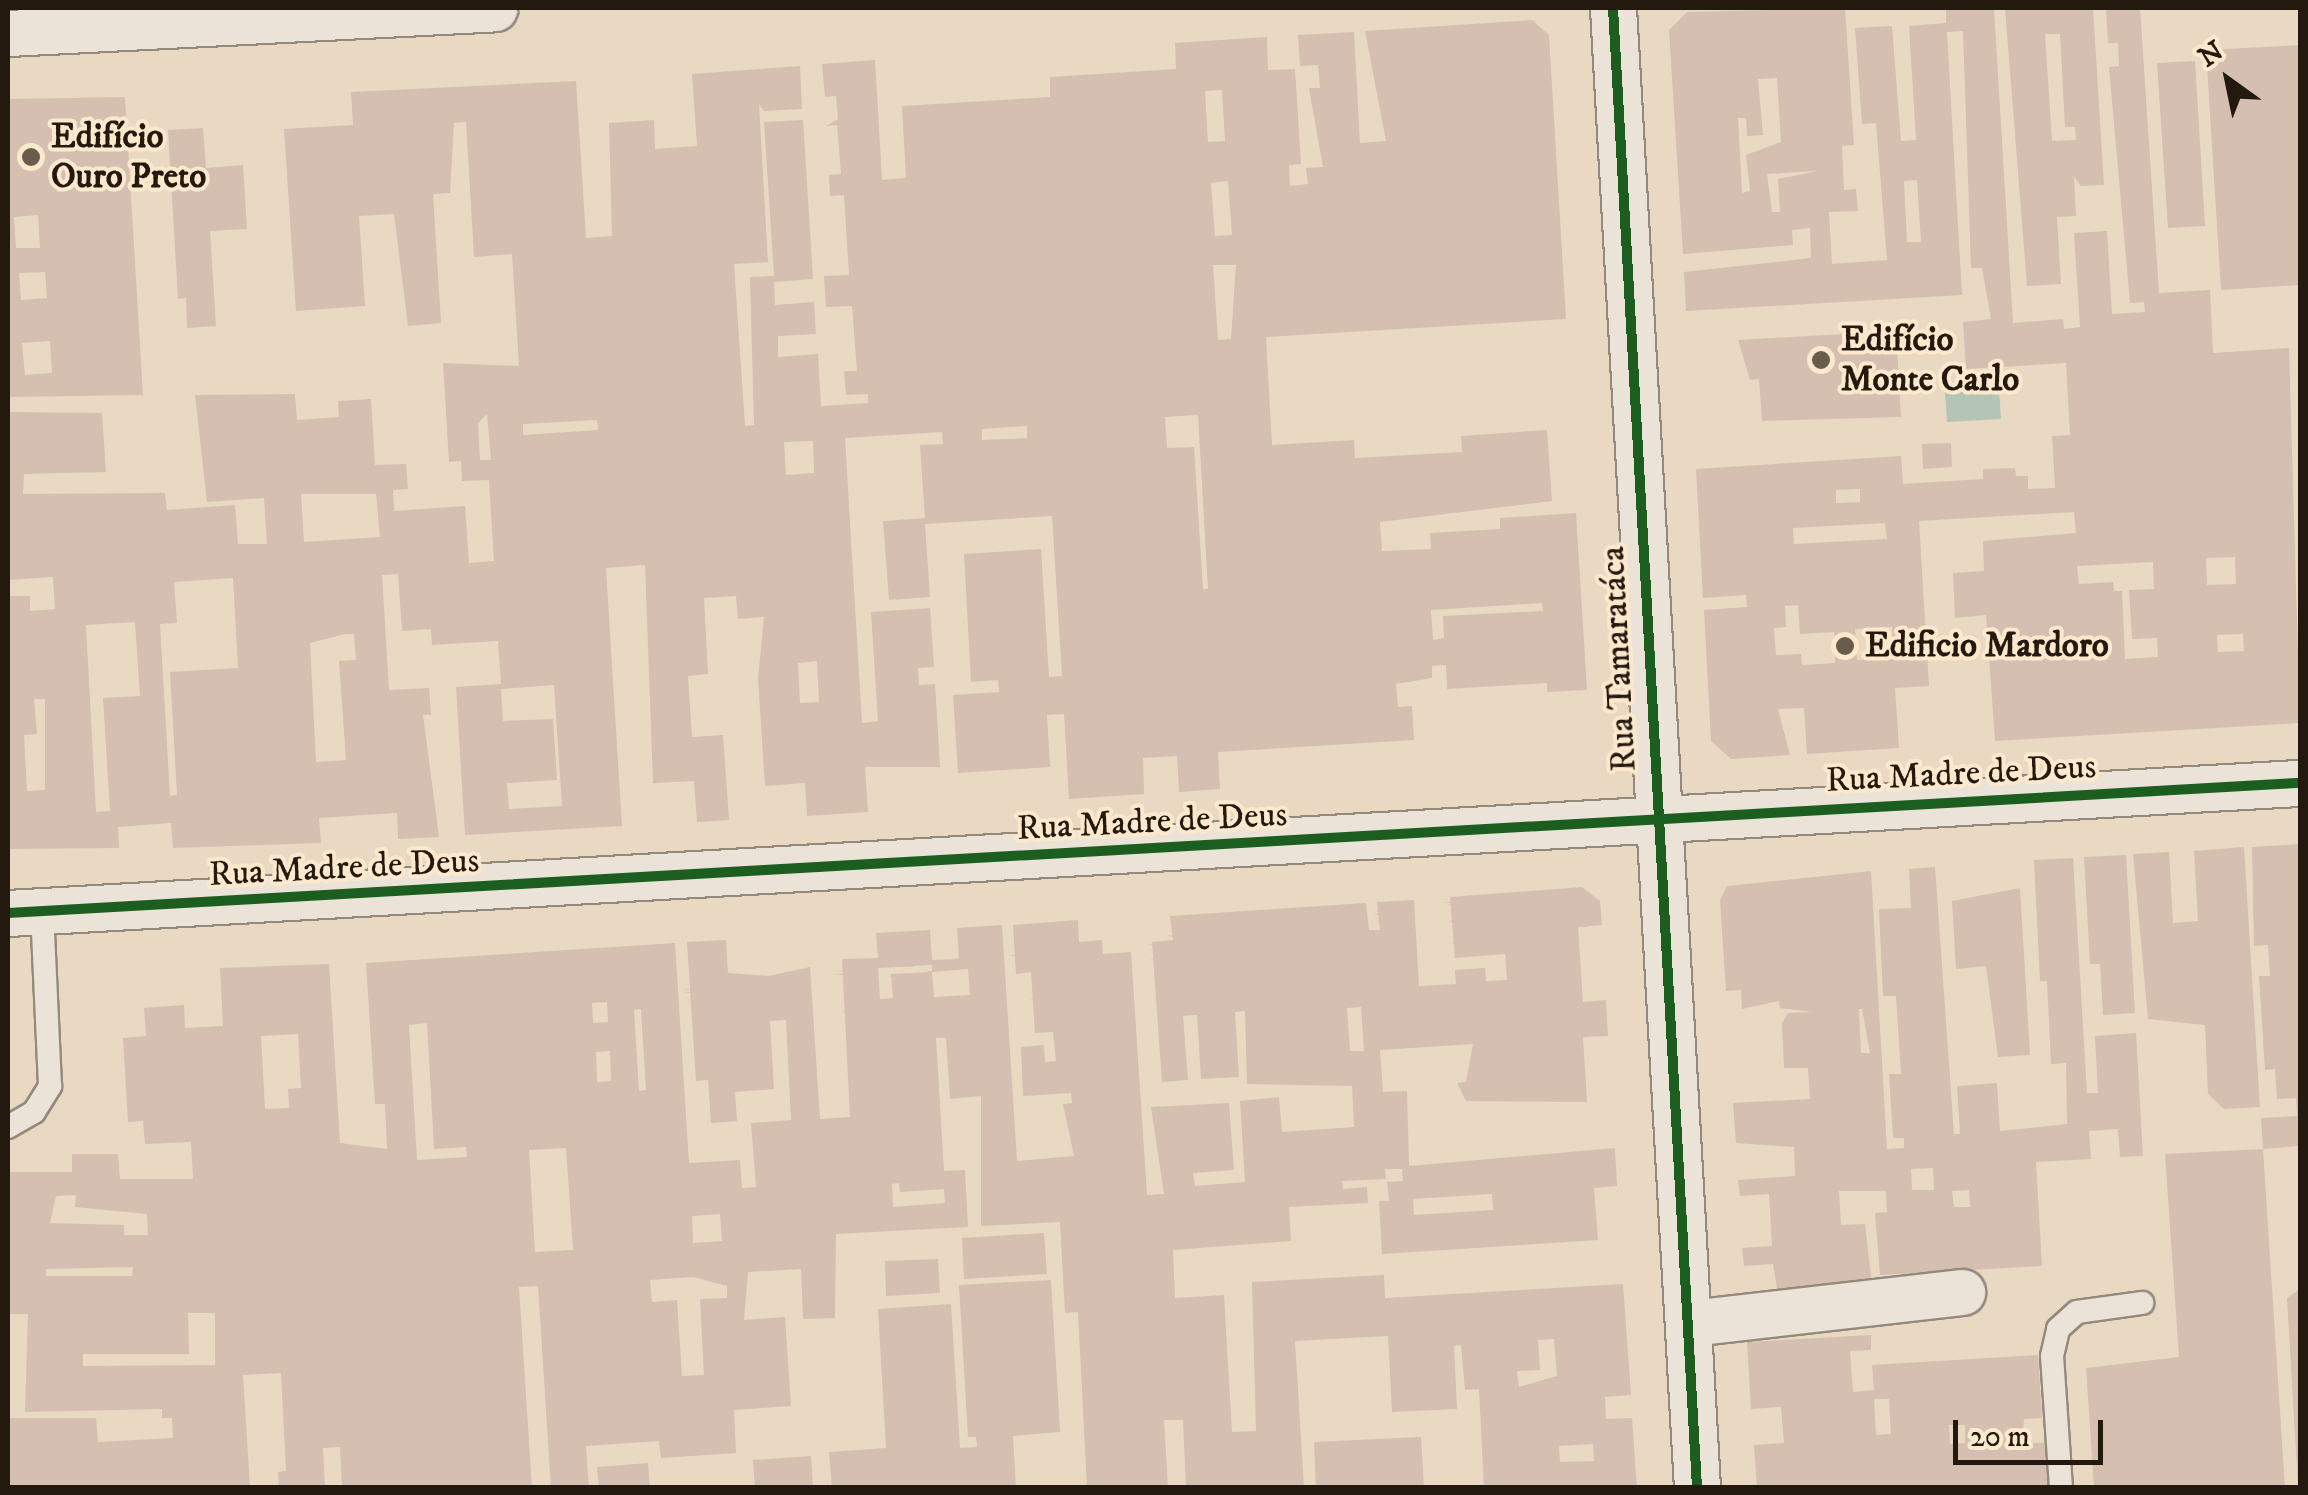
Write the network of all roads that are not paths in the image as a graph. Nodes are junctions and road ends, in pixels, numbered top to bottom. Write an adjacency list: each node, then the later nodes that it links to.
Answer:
1 (494, 8): 3 (street)
2 (1612, 8): 5 (street, Rua Tamaratáca)
3 (8, 33)
4 (2300, 783): 5 (street, Rua Madre de Deus)
5 (1655, 818): 6 (street, Rua Madre de Deus); 10 (street, Rua Tamaratáca)
6 (25, 912): 7 (lane)
7 (8, 1126)
8 (1962, 1292): 10 (street)
9 (2142, 1303): 12 (lane)
10 (1690, 1323): 11 (street, Rua Tamaratáca)
11 (1698, 1488)
12 (2062, 1488)

